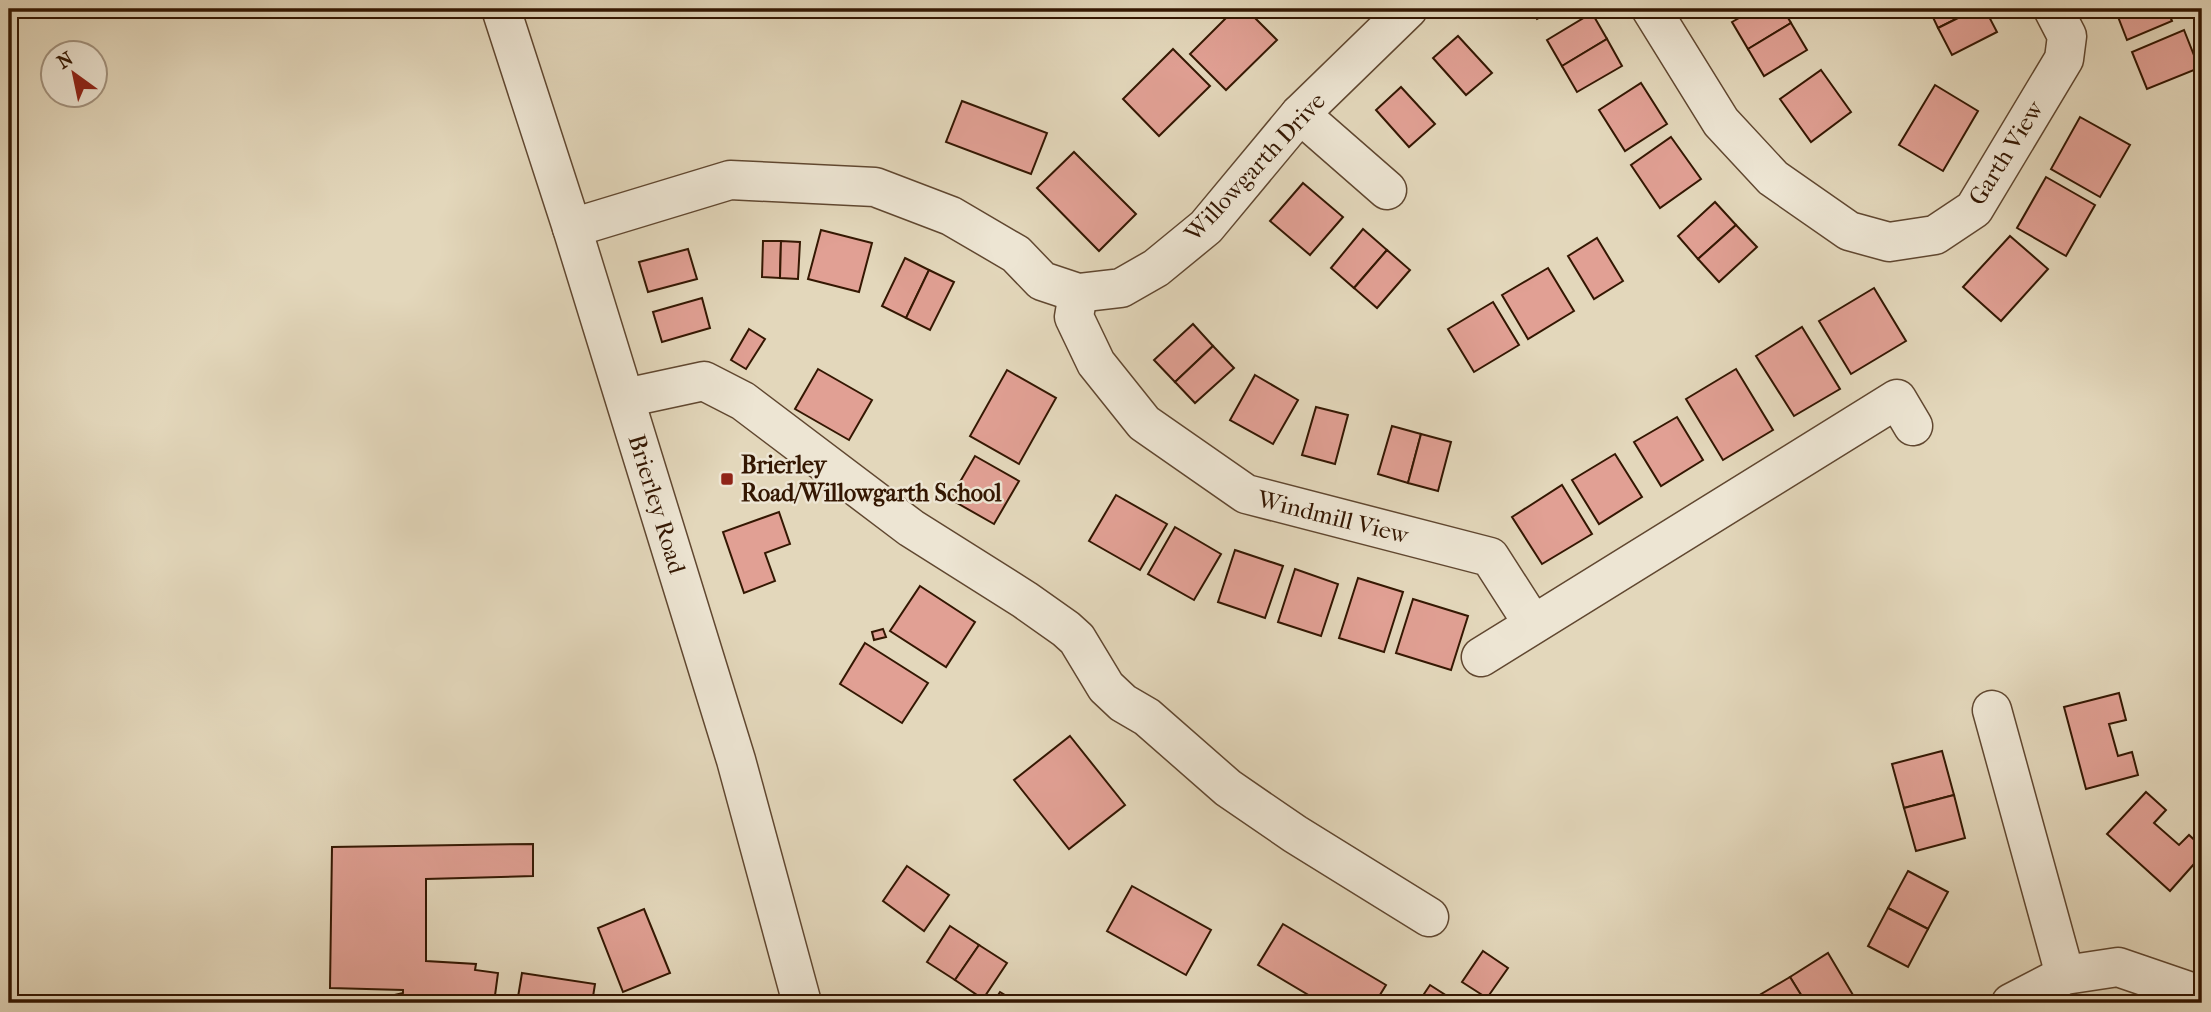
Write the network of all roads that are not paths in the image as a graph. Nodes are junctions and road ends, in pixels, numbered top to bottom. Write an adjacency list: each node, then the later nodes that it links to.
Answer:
1 (500, 9): 7 (street, Brierley Road)
2 (1408, 9): 5 (street, Willowgarth Drive)
3 (1651, 9): 4 (street, Garth View)
4 (2053, 9)
5 (1300, 114): 6 (street); 8 (street, Willowgarth Drive)
6 (1387, 190)
7 (572, 228): 8 (street, Willowgarth Drive); 9 (street, Brierley Road)
8 (1078, 293): 11 (street, Windmill View)
9 (625, 398): 14 (street); 17 (street, Brierley Road)
10 (1913, 426): 11 (street)
11 (1533, 624): 12 (street)
12 (1482, 657)
13 (1992, 710): 15 (street)
14 (1429, 917)
15 (2065, 975): 16 (street); 18 (street)
16 (2202, 1001)
17 (802, 1003)
18 (2011, 1003)

